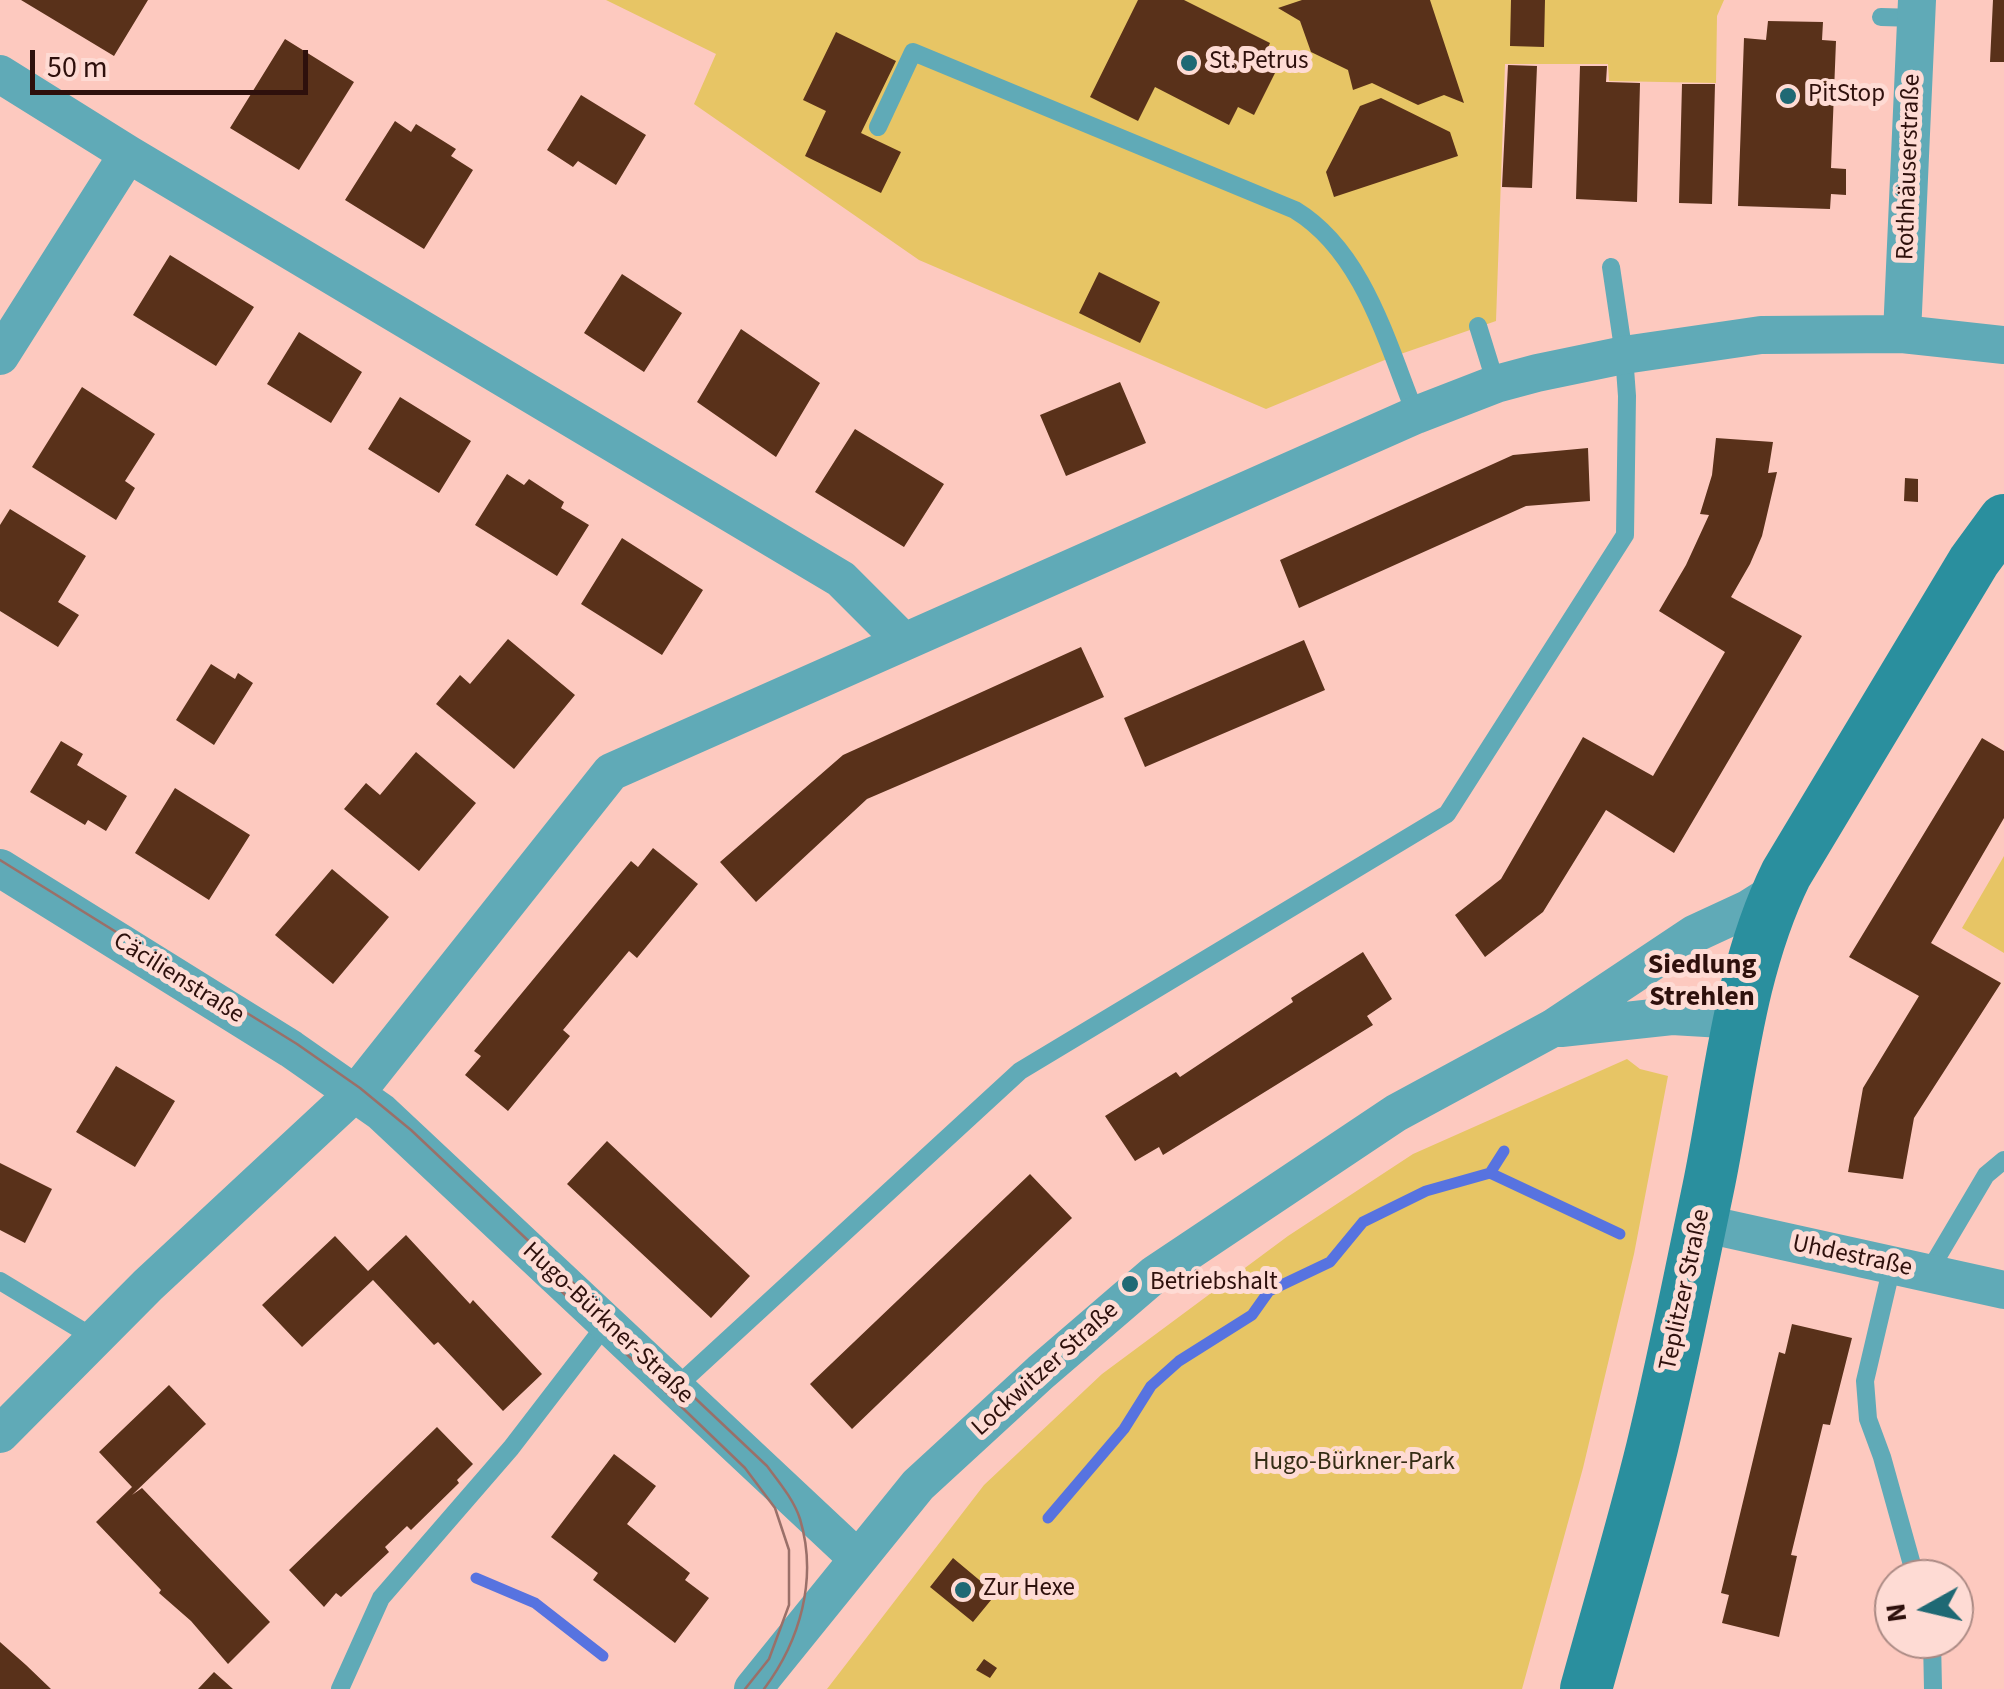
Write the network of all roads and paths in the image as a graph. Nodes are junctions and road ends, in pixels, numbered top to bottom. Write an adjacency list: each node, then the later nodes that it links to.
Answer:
1 (1905, 12): 7 (street, Rothhäuserstraße)
2 (0, 74): 4 (street)
3 (878, 127): 12 (lane)
4 (128, 154): 10 (street); 14 (street)
5 (1611, 267): 9 (lane)
6 (1478, 326): 11 (lane)
7 (1902, 334): 8 (street); 9 (street)
8 (2004, 345)
9 (1624, 355): 11 (street); 27 (lane)
10 (0, 356)
11 (1496, 384): 12 (street)
12 (1416, 415): 14 (street)
13 (2004, 520): 16 (main road, Teplitzer Straße)
14 (902, 641): 19 (street)
15 (0, 868): 19 (street, Cäcilienstraße)
16 (1778, 890): 17 (main road, Teplitzer Straße); 18 (street, Lockwitzer Straße)
17 (1740, 1020): 18 (street); 21 (main road, Teplitzer Straße)
18 (1553, 1028): 29 (street, Lockwitzer Straße)
19 (355, 1093): 25 (street, Hugo-Bürkner-Straße); 26 (street)
20 (2004, 1160): 22 (lane)
21 (1700, 1223): 22 (street, Uhdestraße); 34 (main road, Teplitzer Straße)
22 (1910, 1270): 24 (street, Uhdestraße); 30 (lane)
23 (0, 1281): 26 (lane)
24 (2004, 1290)
25 (607, 1323): 27 (street, Hugo-Bürkner-Straße); 32 (lane)
26 (97, 1339): 28 (street)
27 (675, 1388): 29 (street, Hugo-Bürkner-Straße)
28 (0, 1434)
29 (857, 1558): 33 (street, Lockwitzer Straße)
30 (1910, 1559)
31 (1933, 1659): 35 (lane)
32 (340, 1689)
33 (753, 1689)
34 (1586, 1689)
35 (1934, 1689)

